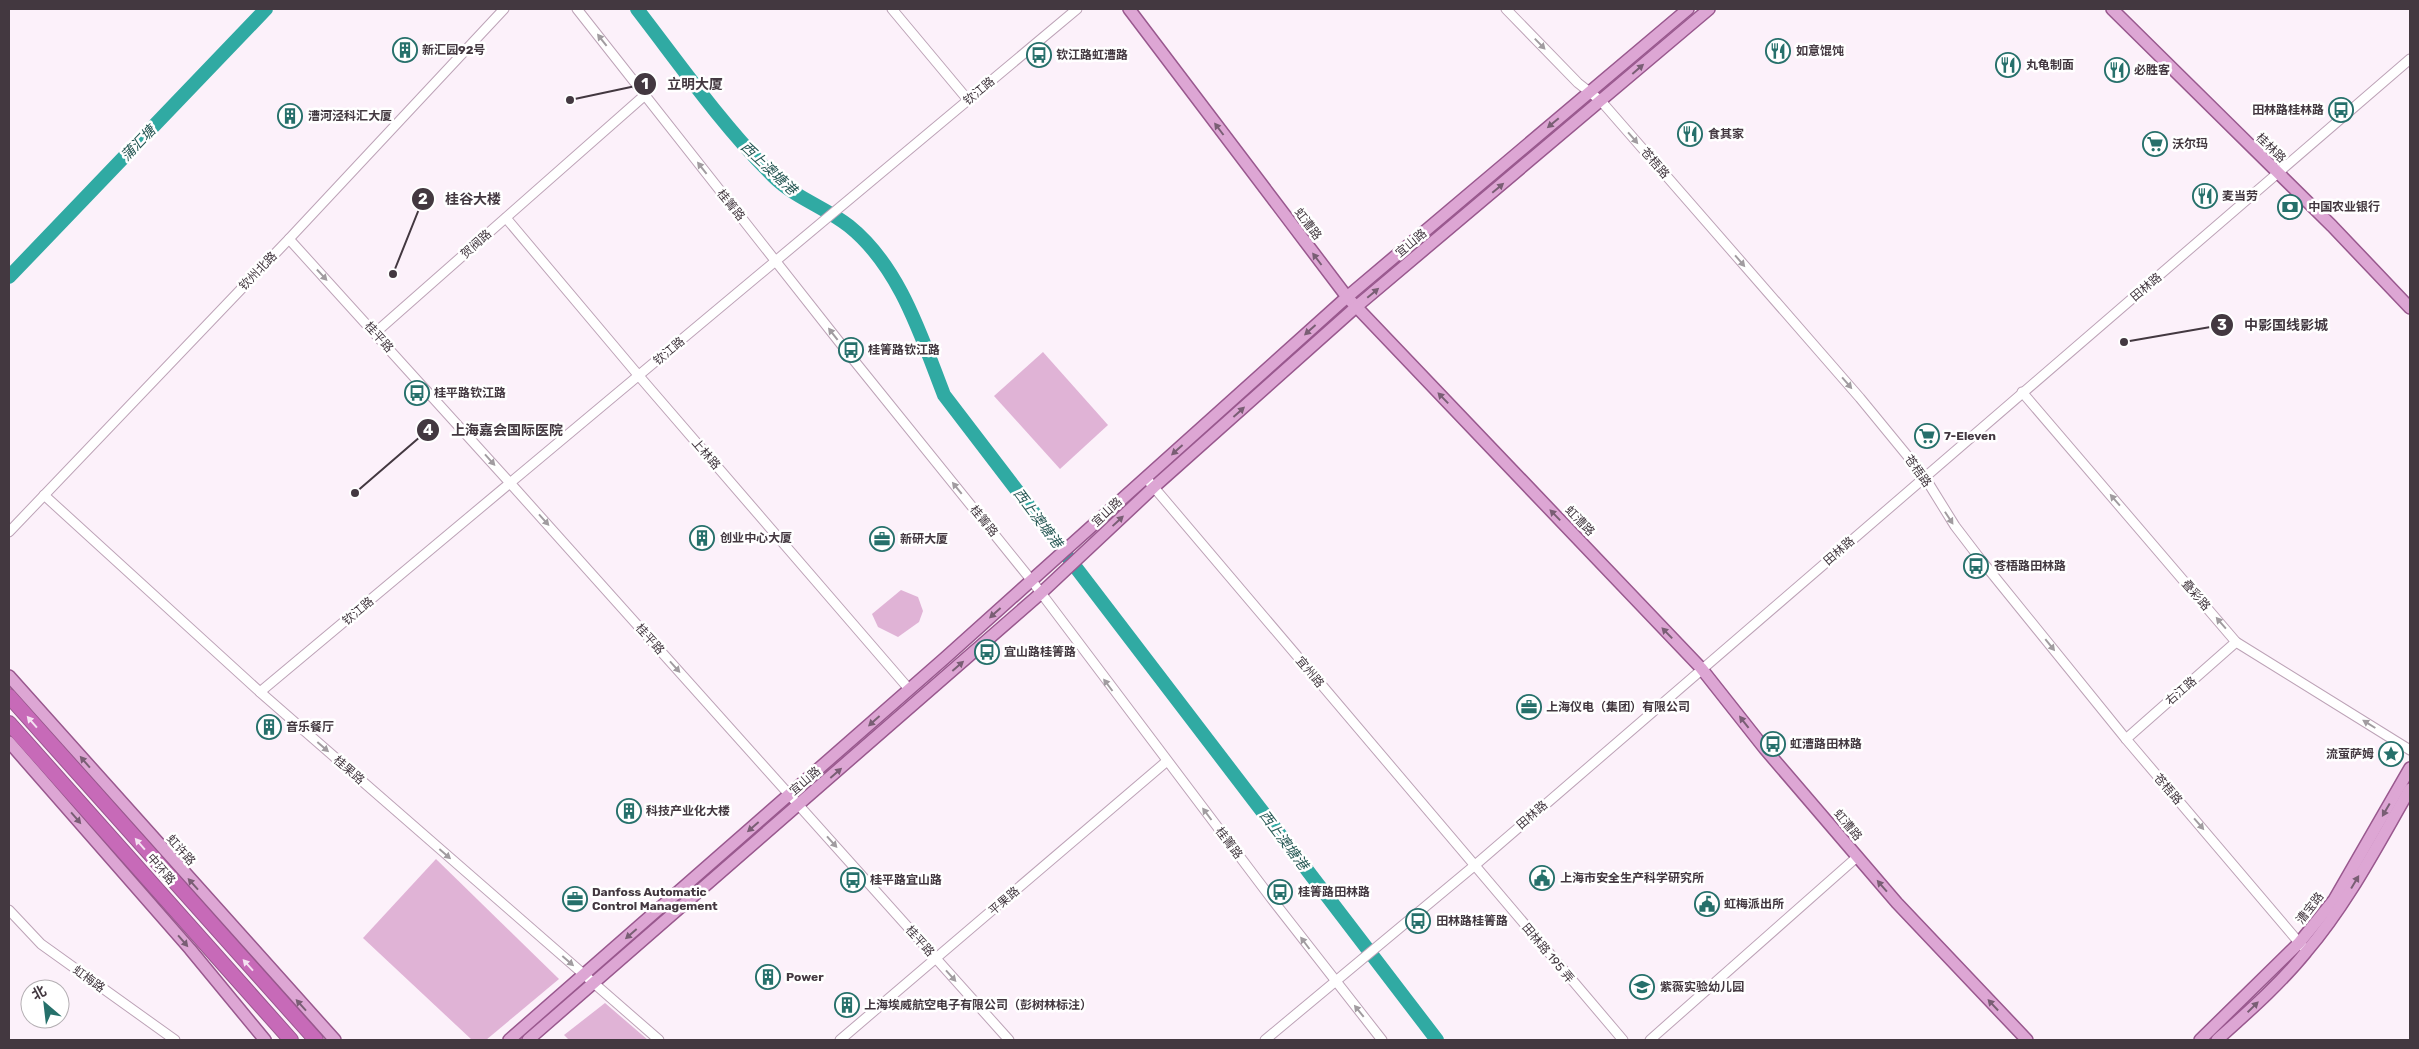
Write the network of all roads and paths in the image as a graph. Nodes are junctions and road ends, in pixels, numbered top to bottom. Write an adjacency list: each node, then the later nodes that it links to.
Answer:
1 (504, 9): 17 (street, 钦州北路)
2 (577, 9): 12 (street, 桂箐路, one-way to 2)
3 (892, 9): 13 (street)
4 (1077, 9): 13 (street, 钦江路)
5 (1129, 9): 19 (main road, 虹漕路, one-way to 5)
6 (1506, 9): 11 (street, 苍梧路, one-way to 11)
7 (1688, 9): 11 (main road, 宜山路)
8 (1709, 9): 14 (main road, 宜山路, one-way to 8)
9 (2112, 9): 15 (main road, 桂林路)
10 (2410, 59): 15 (street, 田林路)
11 (1591, 91): 14 (street, 苍梧路); 19 (main road, 宜山路, one-way to 19)
12 (645, 95): 16 (street, 贺阀路); 18 (street, 桂箐路, one-way to 12)
13 (968, 100): 18 (street, 钦江路)
14 (1601, 101): 20 (main road, 宜山路, one-way to 14); 25 (street, 苍梧路, one-way to 25)
15 (2277, 172): 21 (main road, 桂林路); 24 (street, 田林路)
16 (506, 218): 22 (street, 贺阀路); 23 (street, 上林路)
17 (289, 239): 22 (street, 桂平路, one-way to 22); 29 (street, 钦州北路)
18 (776, 261): 23 (street, 钦江路); 31 (street, 桂箐路, one-way to 18)
19 (1347, 297): 20 (main road, 虹漕路); 26 (main road, 宜山路, one-way to 26)
20 (1356, 307): 28 (main road, 宜山路, one-way to 20); 34 (main road, 虹漕路, one-way to 20)
21 (2410, 308)
22 (376, 333): 27 (street, 桂平路, one-way to 27)
23 (639, 376): 27 (street, 钦江路); 36 (street, 上林路)
24 (2022, 392): 25 (street, 田林路); 33 (street, 叠彩路, one-way to 24)
25 (1924, 476): 34 (street, 田林路); 40 (street, 苍梧路, one-way to 40)
26 (1146, 478): 28 (street, 宜州路); 31 (main road, 宜山路)
27 (511, 484): 37 (street, 钦江路); 46 (street, 桂平路, one-way to 46)
28 (1154, 487): 32 (main road, 宜山路, one-way to 28); 49 (street, 宜州路)
29 (44, 495): 30 (street, 钦州北路); 37 (street, 桂果路)
30 (9, 532)
31 (1032, 581): 32 (street, 桂箐路); 36 (main road, 宜山路, one-way to 36)
32 (1040, 594): 43 (street, 桂箐路, one-way to 32); 47 (main road, 宜山路, one-way to 32)
33 (2236, 642): 40 (street, 右江路); 42 (street, 叠彩路, one-way to 33)
34 (1701, 668): 48 (main road, 虹漕路, one-way to 34); 49 (street, 田林路)
35 (9, 676): 60 (main road, 虹许路, one-way to 35)
36 (909, 689): 46 (main road, 宜山路, one-way to 46)
37 (260, 692): 53 (street, 桂果路, one-way to 53)
38 (9, 696): 59 (highway, 中环路, one-way to 38)
39 (9, 723): 58 (highway, 中环路)
40 (2126, 739): 51 (street, 苍梧路, one-way to 51)
41 (9, 742): 57 (main road, one-way to 57)
42 (2410, 750)
43 (1167, 762): 52 (street, 平果路); 54 (street, 桂箐路, one-way to 43)
44 (2410, 768): 51 (main road, 漕宝路, one-way to 51)
45 (2410, 789): 51 (main road, 漕宝路, one-way to 45)
46 (790, 795): 47 (street, 桂平路); 53 (main road, 宜山路, one-way to 53)
47 (799, 805): 52 (street, 桂平路, one-way to 52); 55 (main road, 宜山路)
48 (1857, 857): 69 (street); 70 (main road, 虹漕路, one-way to 48)
49 (1474, 866): 54 (street, 田林路); 68 (street, 田林路 195 弄)
50 (9, 910): 56 (street, 虹梅路)
51 (2303, 948): 71 (main road, 漕宝路); 72 (main road, 漕宝路, one-way to 51)
52 (936, 959): 64 (street, 平果路); 65 (street, 桂平路, one-way to 65)
53 (584, 975): 55 (street, 桂果路); 61 (main road, 宜山路)
54 (1335, 982): 66 (street, 田林路); 67 (street, 桂箐路, one-way to 54)
55 (594, 983): 62 (main road, 宜山路); 63 (street, 桂果路)
56 (175, 1040)
57 (265, 1040)
58 (291, 1040)
59 (316, 1040)
60 (335, 1040)
61 (509, 1040)
62 (528, 1040)
63 (659, 1040)
64 (840, 1040)
65 (1009, 1040)
66 (1265, 1040)
67 (1382, 1040)
68 (1623, 1040)
69 (1650, 1040)
70 (2027, 1040)
71 (2200, 1040)
72 (2217, 1040)

